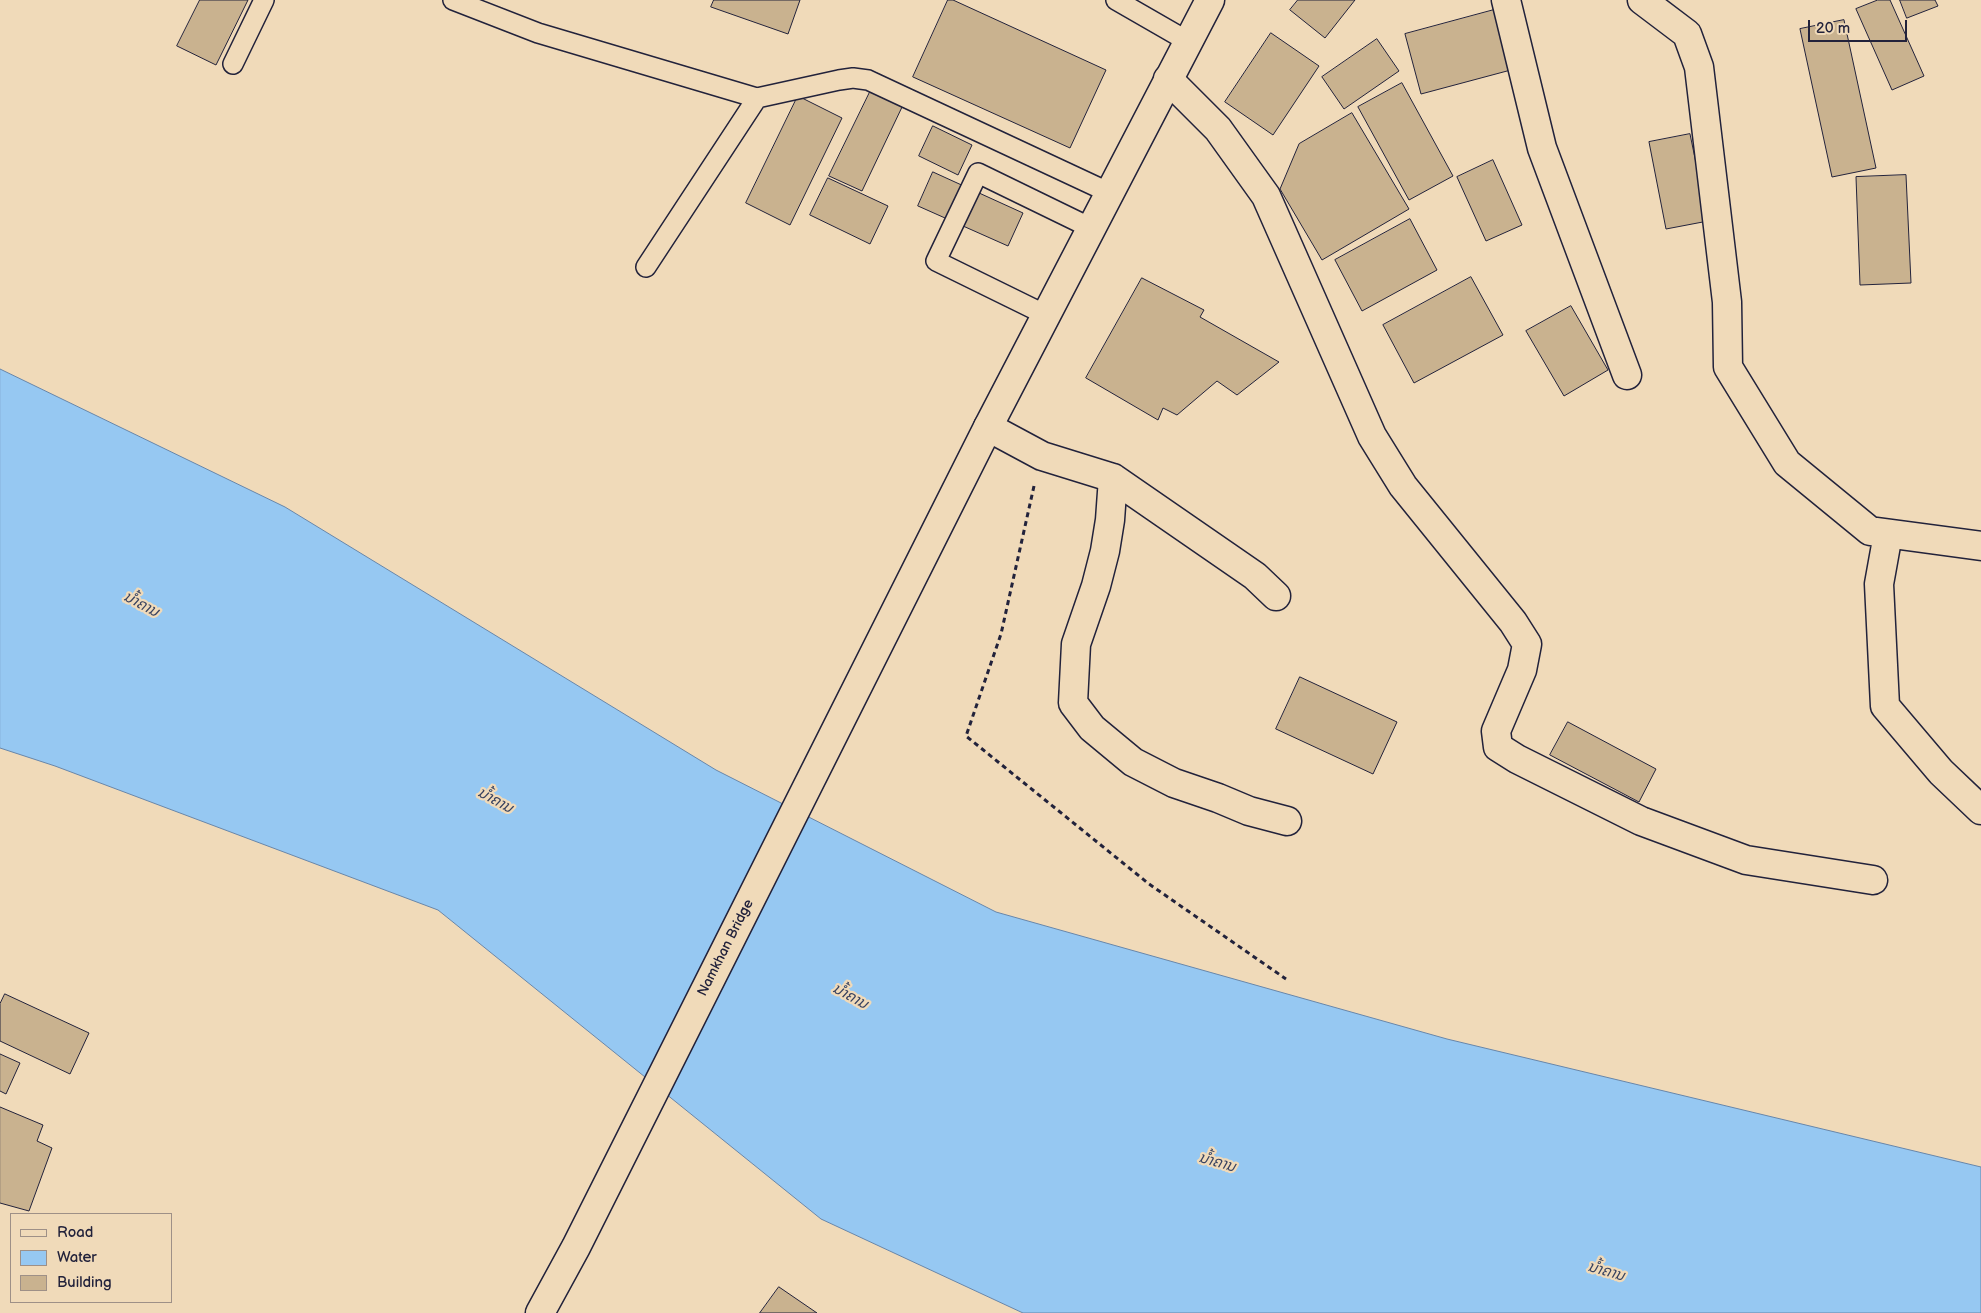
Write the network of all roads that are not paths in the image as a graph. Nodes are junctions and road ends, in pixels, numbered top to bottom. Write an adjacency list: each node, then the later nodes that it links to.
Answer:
1 (264, 0): 8 (lane)
2 (453, 0): 10 (lane)
3 (1116, 0): 7 (lane)
4 (1210, 0): 7 (street, Namkhan Bridge)
5 (1506, 0): 15 (street)
6 (1642, 0): 18 (street)
7 (1189, 42): 9 (street, Namkhan Bridge)
8 (233, 64)
9 (1168, 79): 11 (street, Namkhan Bridge); 23 (street)
10 (757, 98): 11 (lane); 13 (lane)
11 (1110, 193): 12 (street, Namkhan Bridge)
12 (1091, 228): 14 (street, Namkhan Bridge); 14 (lane)
13 (646, 267)
14 (1046, 315): 16 (street, Namkhan Bridge)
15 (1627, 375)
16 (988, 427): 17 (street); 24 (street, Namkhan Bridge)
17 (1113, 478): 20 (street); 22 (street)
18 (1888, 534): 19 (street); 21 (street)
19 (1981, 546)
20 (1276, 596)
21 (1981, 810)
22 (1287, 821)
23 (1873, 880)
24 (540, 1313)

